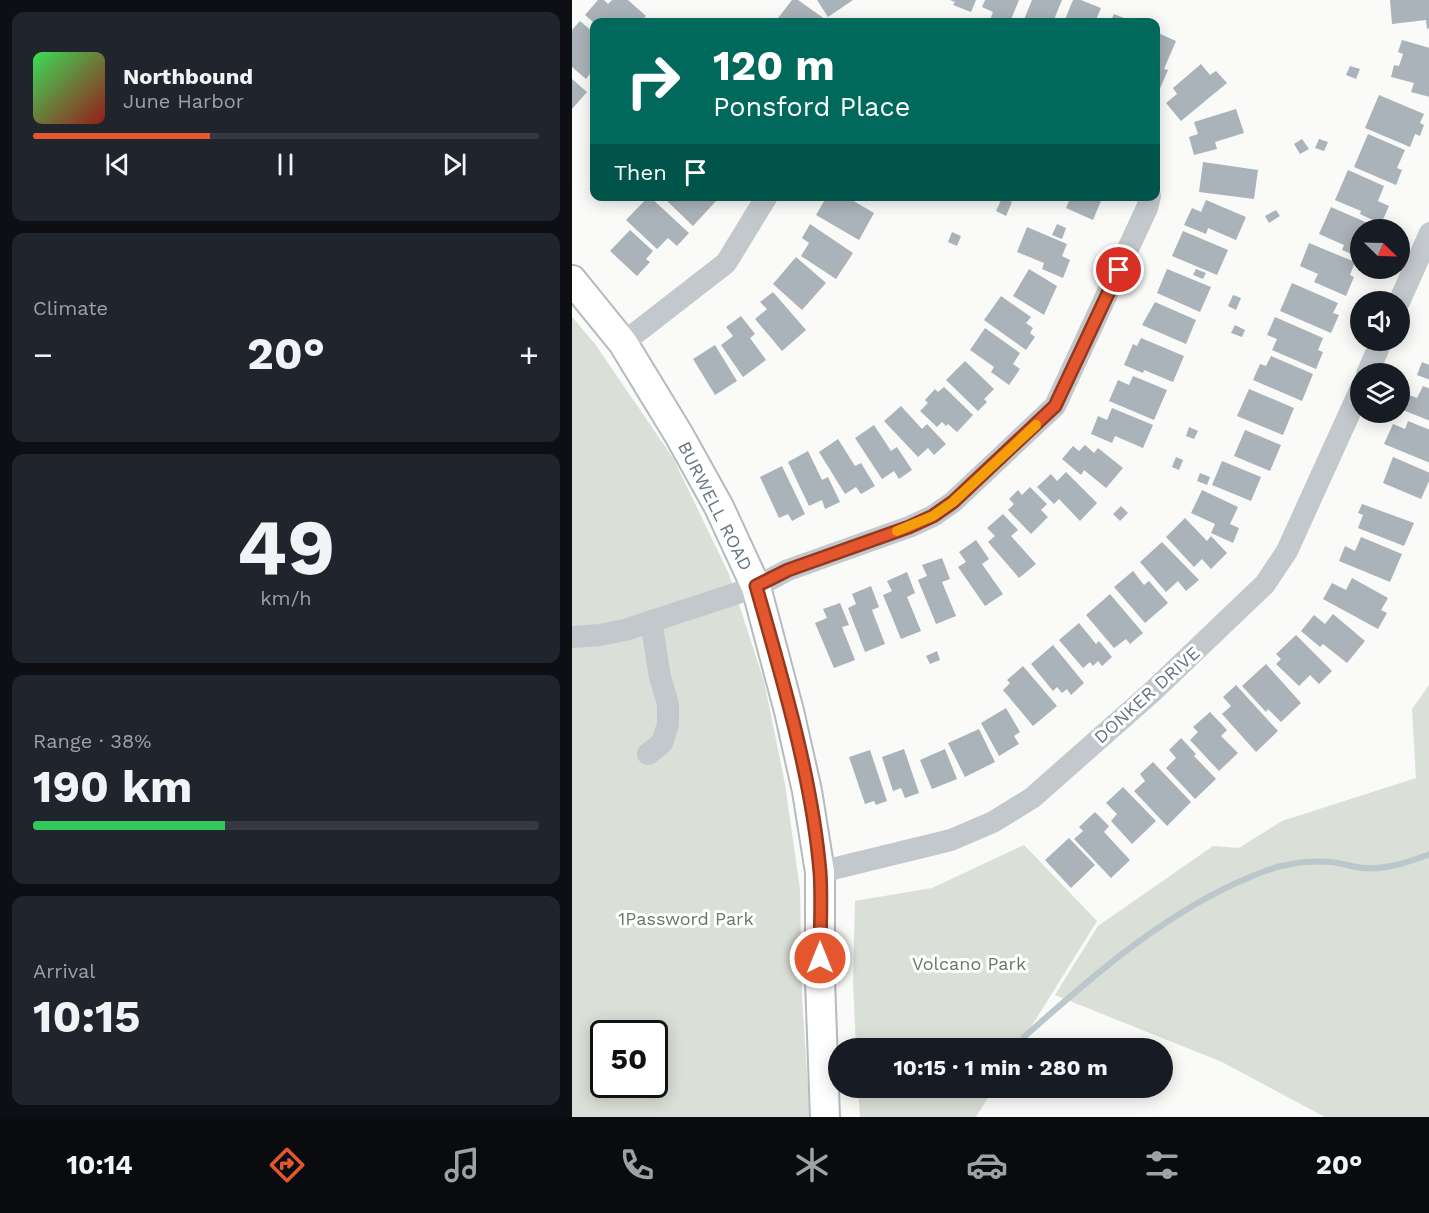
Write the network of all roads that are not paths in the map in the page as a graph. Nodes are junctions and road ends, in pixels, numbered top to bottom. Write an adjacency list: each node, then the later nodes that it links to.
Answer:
1 (764, 201): 6 (street)
2 (1149, 201): 8 (street)
3 (1430, 233): 5 (street)
4 (572, 280): 6 (main road, BURWELL ROAD)
5 (1404, 291)
6 (623, 343): 8 (main road, BURWELL ROAD)
7 (1350, 412): 12 (street, DONKER DRIVE)
8 (756, 586): 9 (street); 12 (main road, BURWELL ROAD)
9 (651, 621): 10 (street); 11 (street)
10 (572, 637)
11 (648, 754)
12 (820, 872): 13 (main road, BURWELL ROAD)
13 (825, 1117)

